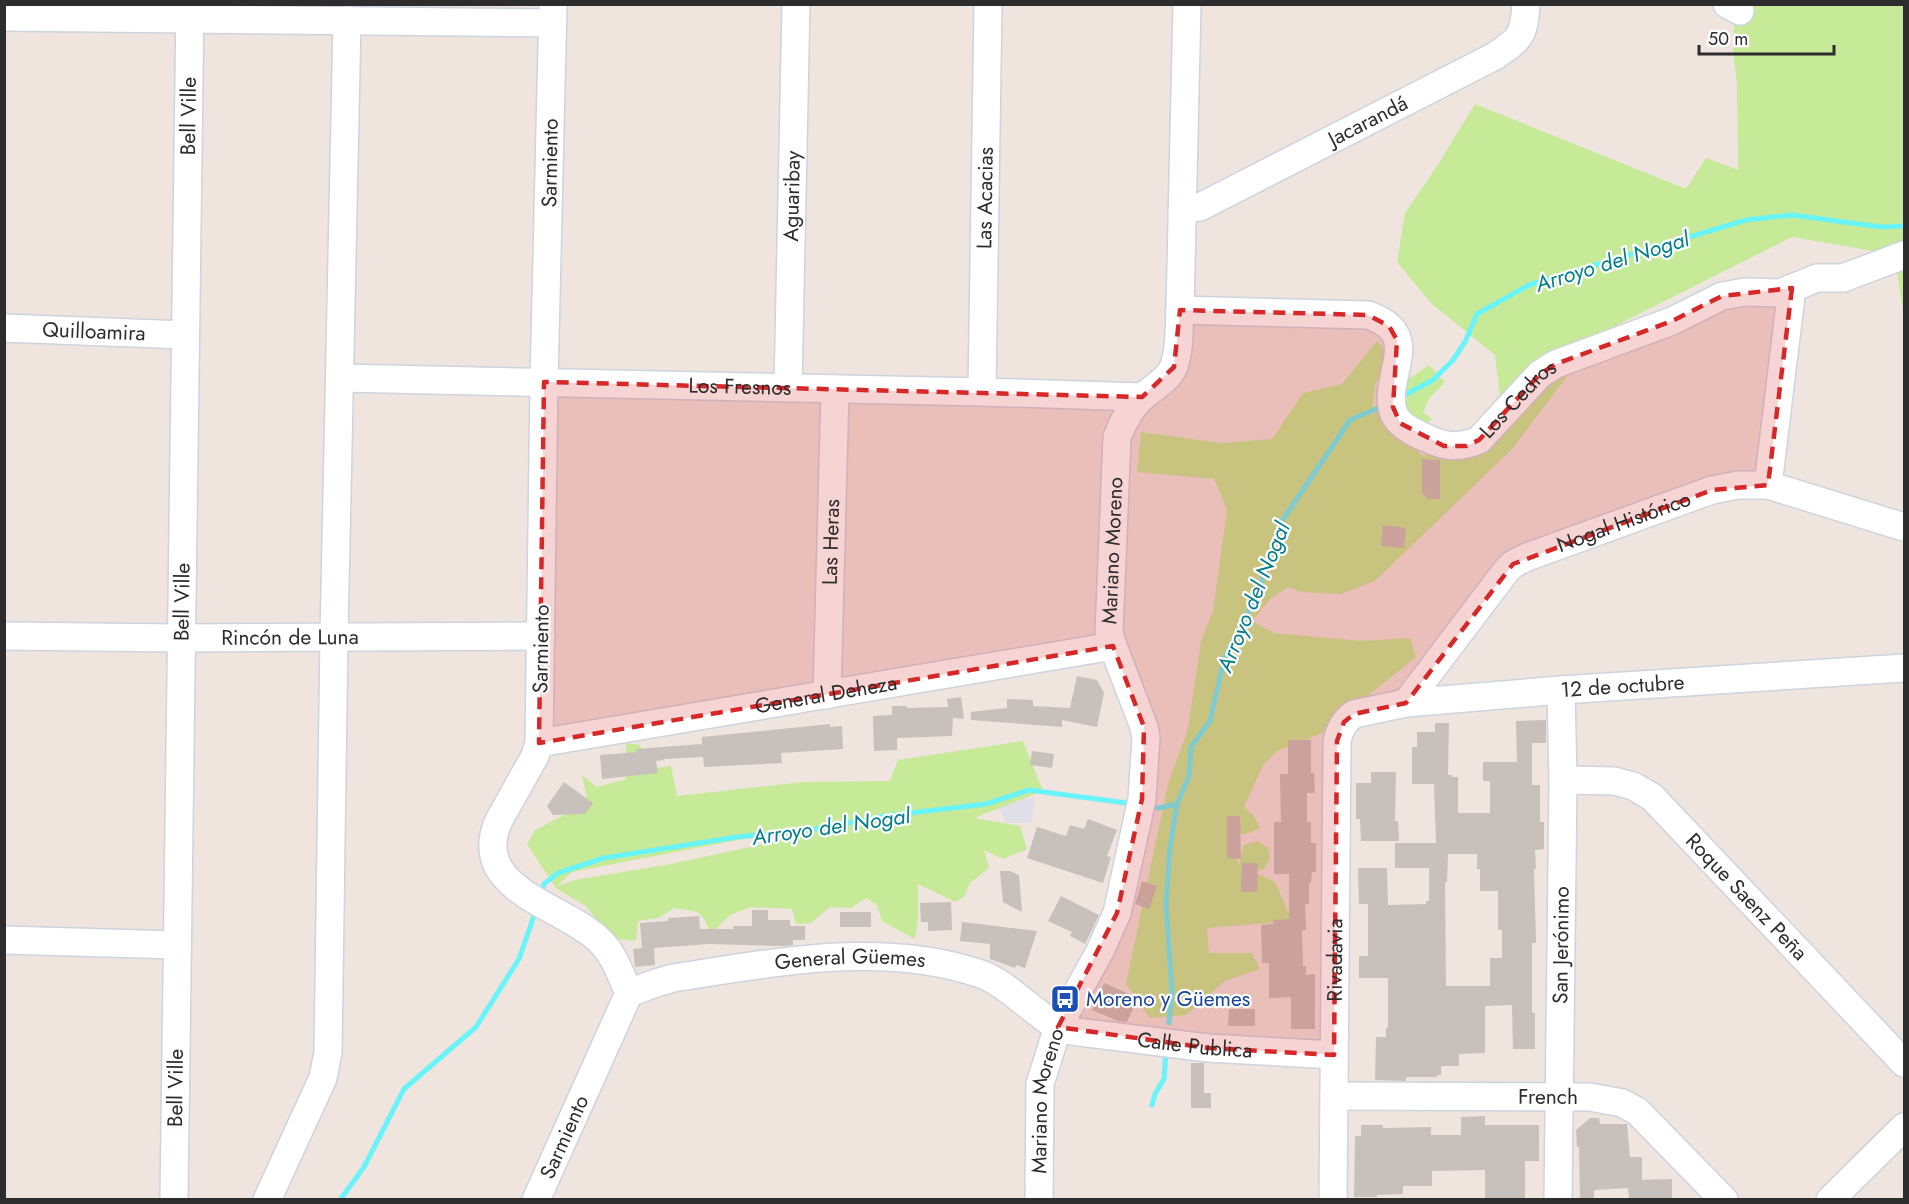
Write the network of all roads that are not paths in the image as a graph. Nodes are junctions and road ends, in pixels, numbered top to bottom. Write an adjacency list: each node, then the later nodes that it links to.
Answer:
1 (796, 4): 17 (street, Aguaribay)
2 (988, 4): 19 (street, Las Acacias)
3 (1187, 4): 9 (street, Mariano Moreno)
4 (1526, 4): 9 (street, Jacarandá)
5 (190, 12): 7 (street); 8 (street); 14 (street, Bell Ville)
6 (553, 14): 8 (street); 16 (street, Sarmiento)
7 (4, 17)
8 (347, 20): 15 (street)
9 (1182, 210): 12 (street, Mariano Moreno)
10 (1905, 255): 11 (street, Los Cedros)
11 (1792, 288): 12 (street, Los Cedros); 21 (street)
12 (1180, 310): 20 (street, Mariano Moreno)
13 (4, 328): 14 (street, Quilloamira)
14 (185, 335): 26 (street, Bell Ville)
15 (340, 378): 16 (street, Los Fresnos); 25 (street)
16 (544, 382): 17 (street, Los Fresnos); 24 (street, Sarmiento)
17 (788, 388): 18 (street, Los Fresnos)
18 (836, 389): 19 (street, Los Fresnos); 30 (street, Las Heras)
19 (982, 392): 20 (street, Los Fresnos)
20 (1142, 398): 27 (street, Mariano Moreno)
21 (1768, 485): 22 (street, Nogal Histórico); 31 (street, Nogal Histórico)
22 (1905, 527)
23 (4, 636): 26 (street, Rincón de Luna)
24 (542, 636): 25 (street, Rincón de Luna); 33 (street, Sarmiento)
25 (334, 637): 26 (street, Rincón de Luna); 45 (street)
26 (182, 638): 36 (street, Bell Ville)
27 (1113, 646): 30 (street, General Deheza); 38 (street, Mariano Moreno)
28 (1905, 668): 29 (street, 12 de octubre)
29 (1561, 690): 31 (street, 12 de octubre); 34 (street, San Jerónimo)
30 (827, 695): 33 (street, General Deheza)
31 (1406, 703): 32 (street, 12 de octubre)
32 (1344, 722): 39 (street, Rivadavia)
33 (539, 743): 37 (street, Sarmiento)
34 (1563, 780): 40 (street, Roque Saenz Peña); 42 (street, San Jerónimo)
35 (4, 940): 36 (street)
36 (177, 945): 44 (street, Bell Ville)
37 (629, 993): 38 (street, General Güemes); 46 (street, Sarmiento)
38 (1058, 1027): 39 (street, Calle Publica); 47 (street, Mariano Moreno)
39 (1334, 1055): 41 (street, Rivadavia)
40 (1905, 1063)
41 (1334, 1096): 42 (street, French); 48 (street, Rivadavia)
42 (1560, 1097): 49 (street, San Jerónimo); 50 (street, French)
43 (1905, 1127): 51 (street)
44 (174, 1200)
45 (267, 1200)
46 (536, 1200)
47 (1039, 1200)
48 (1333, 1200)
49 (1558, 1200)
50 (1724, 1200)
51 (1830, 1200)

